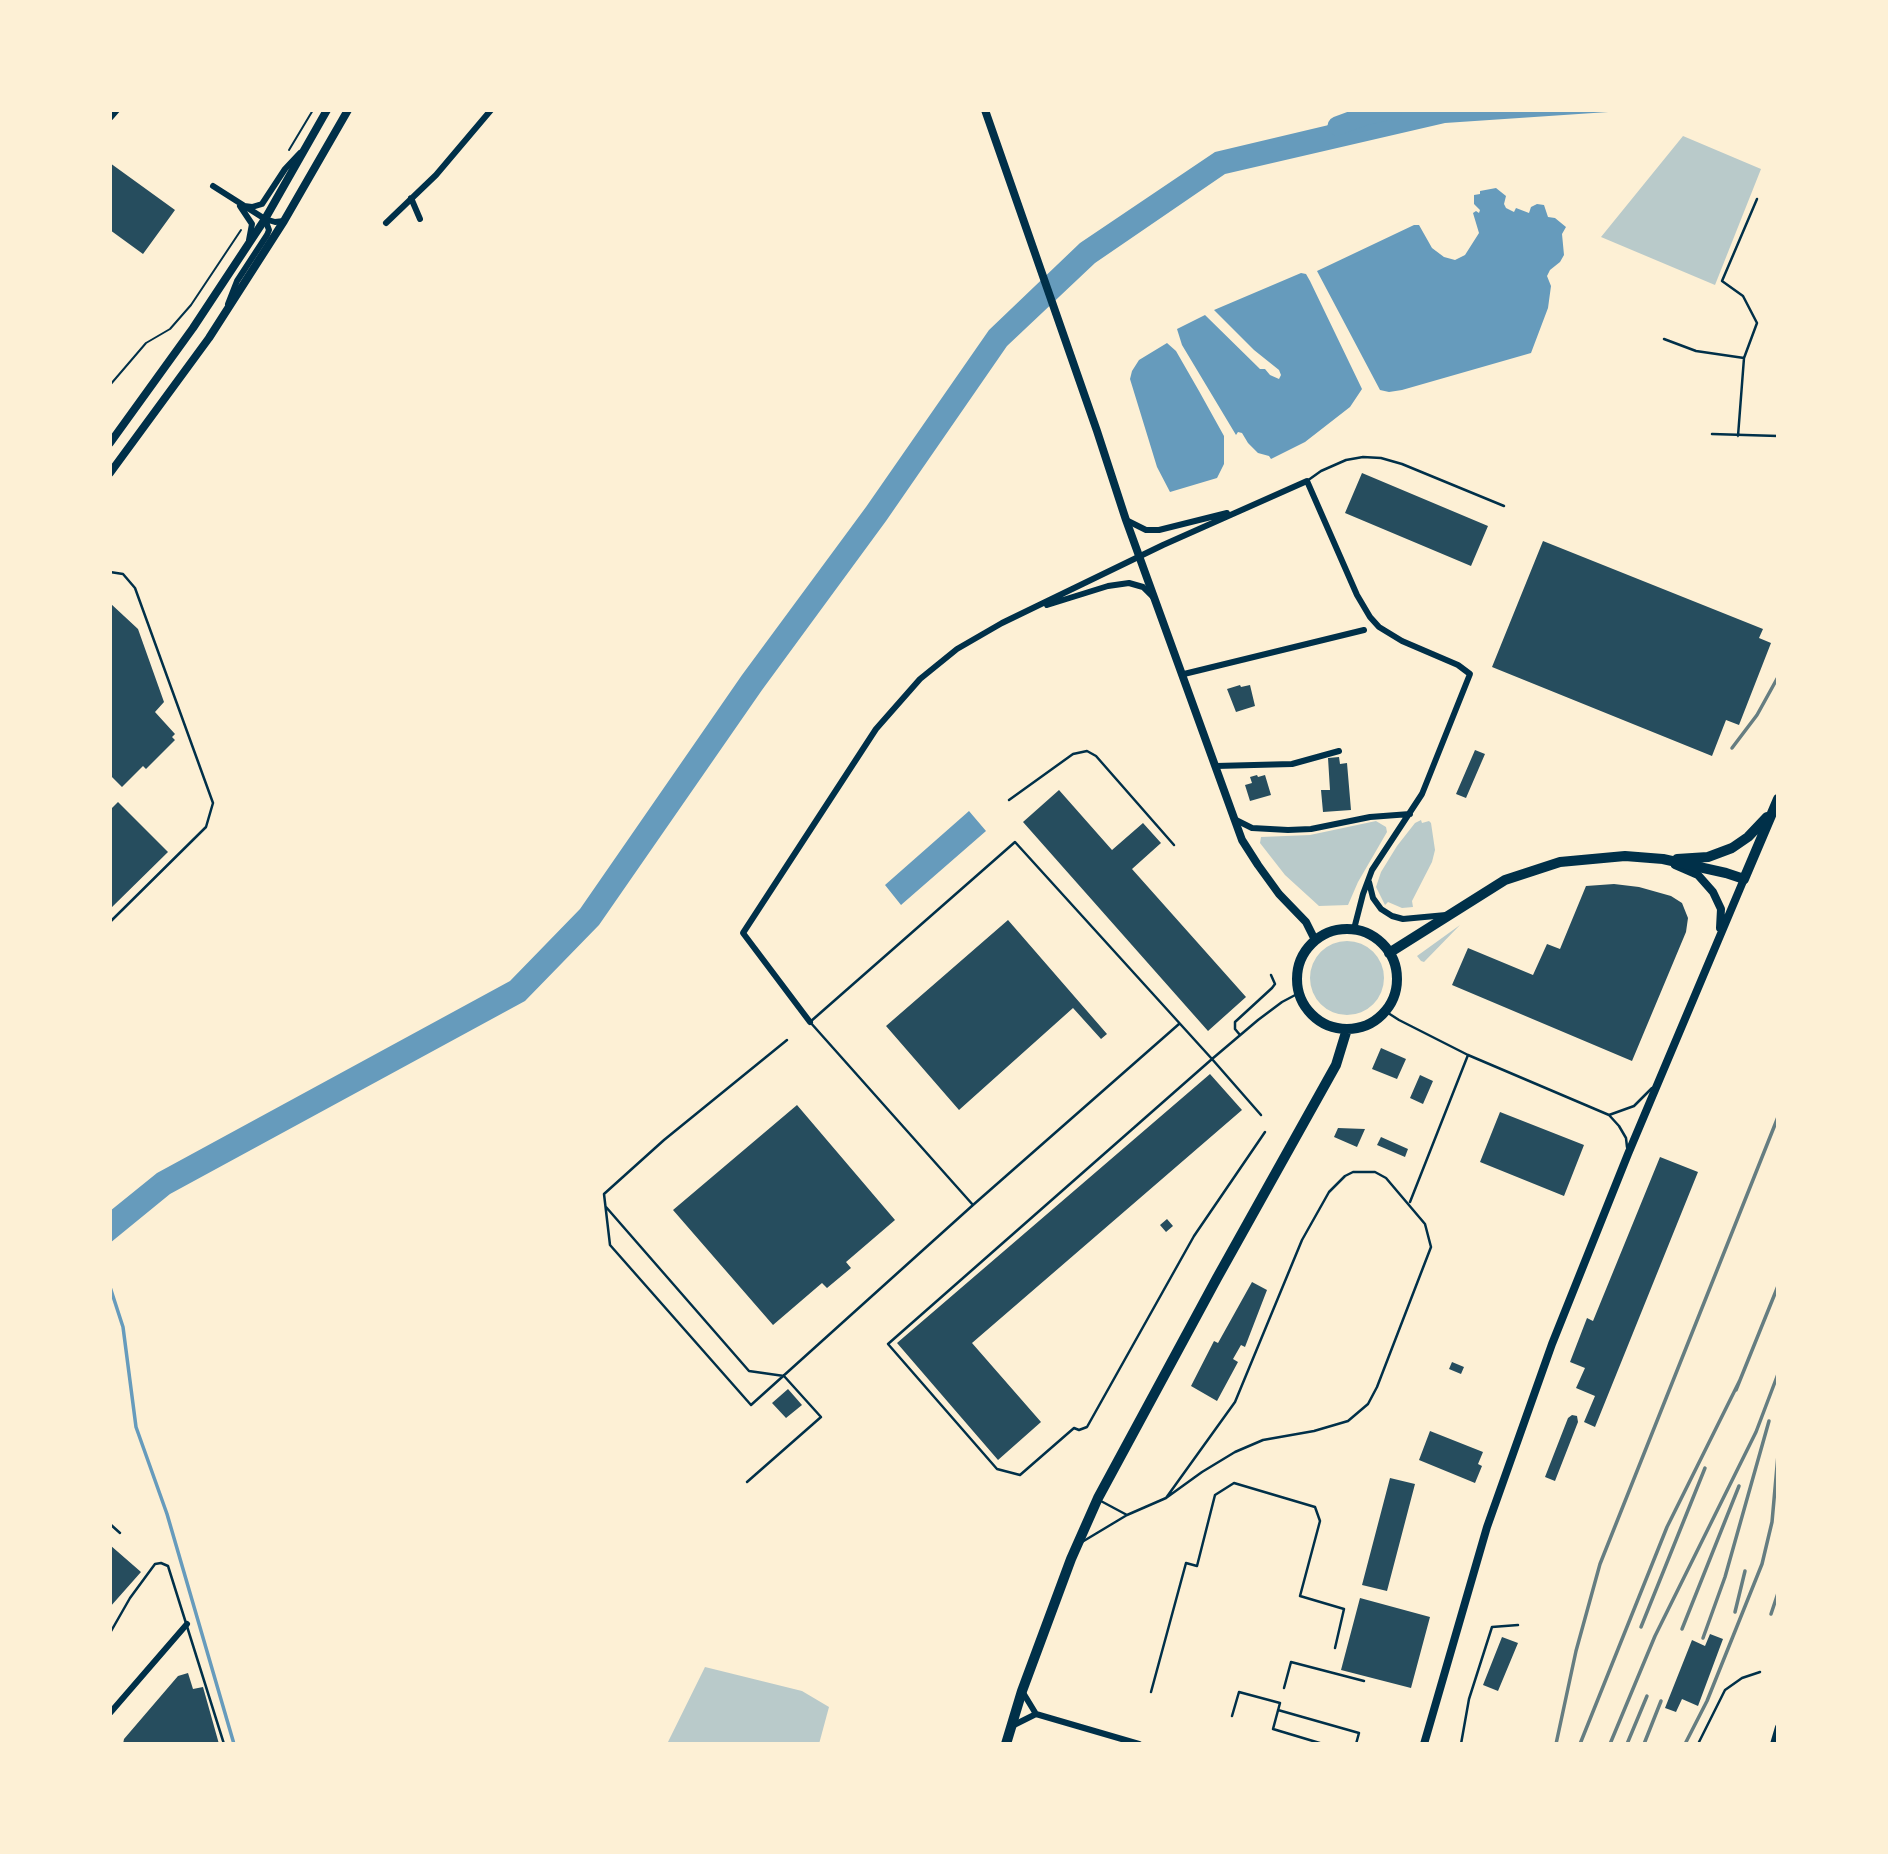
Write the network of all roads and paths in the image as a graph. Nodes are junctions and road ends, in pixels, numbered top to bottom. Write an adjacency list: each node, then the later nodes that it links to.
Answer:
1 (117, 110): 7 (street)
2 (313, 110): 9 (path)
3 (327, 110): 8 (street)
4 (348, 110): 18 (street)
5 (492, 110): 11 (street)
6 (985, 110): 33 (street)
7 (110, 118)
8 (306, 146): 14 (street); 16 (street)
9 (290, 149)
10 (214, 186): 12 (street)
11 (411, 198): 17 (street); 19 (street)
12 (234, 199): 14 (street); 15 (street)
13 (1756, 199): 23 (lane)
14 (244, 206): 16 (street)
15 (248, 217): 20 (street); 24 (path)
16 (265, 219): 18 (street); 20 (street); 21 (street)
17 (420, 219)
18 (285, 220): 21 (street)
19 (386, 223)
20 (246, 247): 28 (street)
21 (222, 318): 29 (street)
22 (1664, 339): 23 (lane)
23 (1744, 358): 26 (lane)
24 (110, 385)
25 (1712, 434): 26 (lane)
26 (1738, 436): 27 (lane)
27 (1778, 436)
28 (110, 443)
29 (110, 472)
30 (1307, 481): 31 (lane); 32 (street); 45 (street)
31 (1504, 506)
32 (1246, 508): 33 (street); 34 (street)
33 (1126, 520): 34 (street)
34 (1141, 557): 36 (street); 37 (street)
35 (110, 572): 52 (lane)
36 (1157, 604): 37 (street); 39 (street)
37 (1022, 613): 60 (street)
38 (1364, 630): 39 (street)
39 (1184, 674): 41 (street)
40 (1339, 751): 41 (street)
41 (1216, 766): 46 (street)
42 (1778, 799): 44 (main road)
43 (1009, 800): 47 (lane)
44 (1773, 811): 48 (main road); 50 (main road)
45 (1410, 814): 46 (street); 49 (street)
46 (1234, 819): 55 (street)
47 (1174, 845)
48 (1663, 859): 50 (main road); 51 (main road); 54 (street)
49 (1368, 879): 51 (street); 53 (street)
50 (1744, 879): 54 (street)
51 (1448, 915): 56 (main road)
52 (110, 922)
53 (1354, 929): 55 (main road); 56 (main road)
54 (1720, 934): 67 (street)
55 (1315, 940): 58 (main road)
56 (1389, 953): 59 (main road)
57 (1271, 975): 63 (lane)
58 (1299, 993): 62 (main road); 63 (lane)
59 (1385, 1011): 62 (main road); 65 (lane)
60 (810, 1021): 61 (lane); 73 (lane)
61 (1179, 1024): 66 (lane); 73 (lane)
62 (1347, 1029): 78 (main road)
63 (1240, 1035): 66 (lane)
64 (788, 1040): 74 (lane)
65 (1468, 1055): 69 (lane); 72 (lane)
66 (1212, 1059): 68 (lane); 70 (lane)
67 (1659, 1080): 69 (lane); 71 (street)
68 (1261, 1115)
69 (1609, 1115): 71 (lane)
70 (1265, 1132)
71 (1628, 1154): 104 (street)
72 (1409, 1203): 77 (lane); 77 (lane)
73 (972, 1205): 75 (lane)
74 (605, 1206): 75 (lane); 75 (lane)
75 (784, 1376): 76 (lane)
76 (747, 1482)
77 (1167, 1498): 79 (lane)
78 (1098, 1499): 79 (lane); 82 (main road)
79 (1127, 1515): 82 (lane)
80 (110, 1524): 81 (lane)
81 (120, 1533)
82 (1076, 1547): 90 (main road)
83 (187, 1624): 85 (lane); 93 (street); 99 (lane)
84 (1518, 1625): 105 (lane)
85 (110, 1633)
86 (1335, 1648): 91 (lane)
87 (1760, 1672): 106 (lane)
88 (1364, 1681): 89 (lane)
89 (1284, 1688)
90 (1022, 1691): 94 (street); 96 (main road)
91 (1152, 1692)
92 (1278, 1710): 95 (lane); 102 (lane); 103 (lane)
93 (110, 1713)
94 (1036, 1714): 96 (street); 101 (street)
95 (1232, 1716)
96 (1011, 1726): 100 (main road)
97 (1778, 1727): 98 (street)
98 (1774, 1743)
99 (224, 1744)
100 (1006, 1744)
101 (1139, 1744)
102 (1324, 1744)
103 (1356, 1744)
104 (1424, 1744)
105 (1461, 1744)
106 (1698, 1744)

